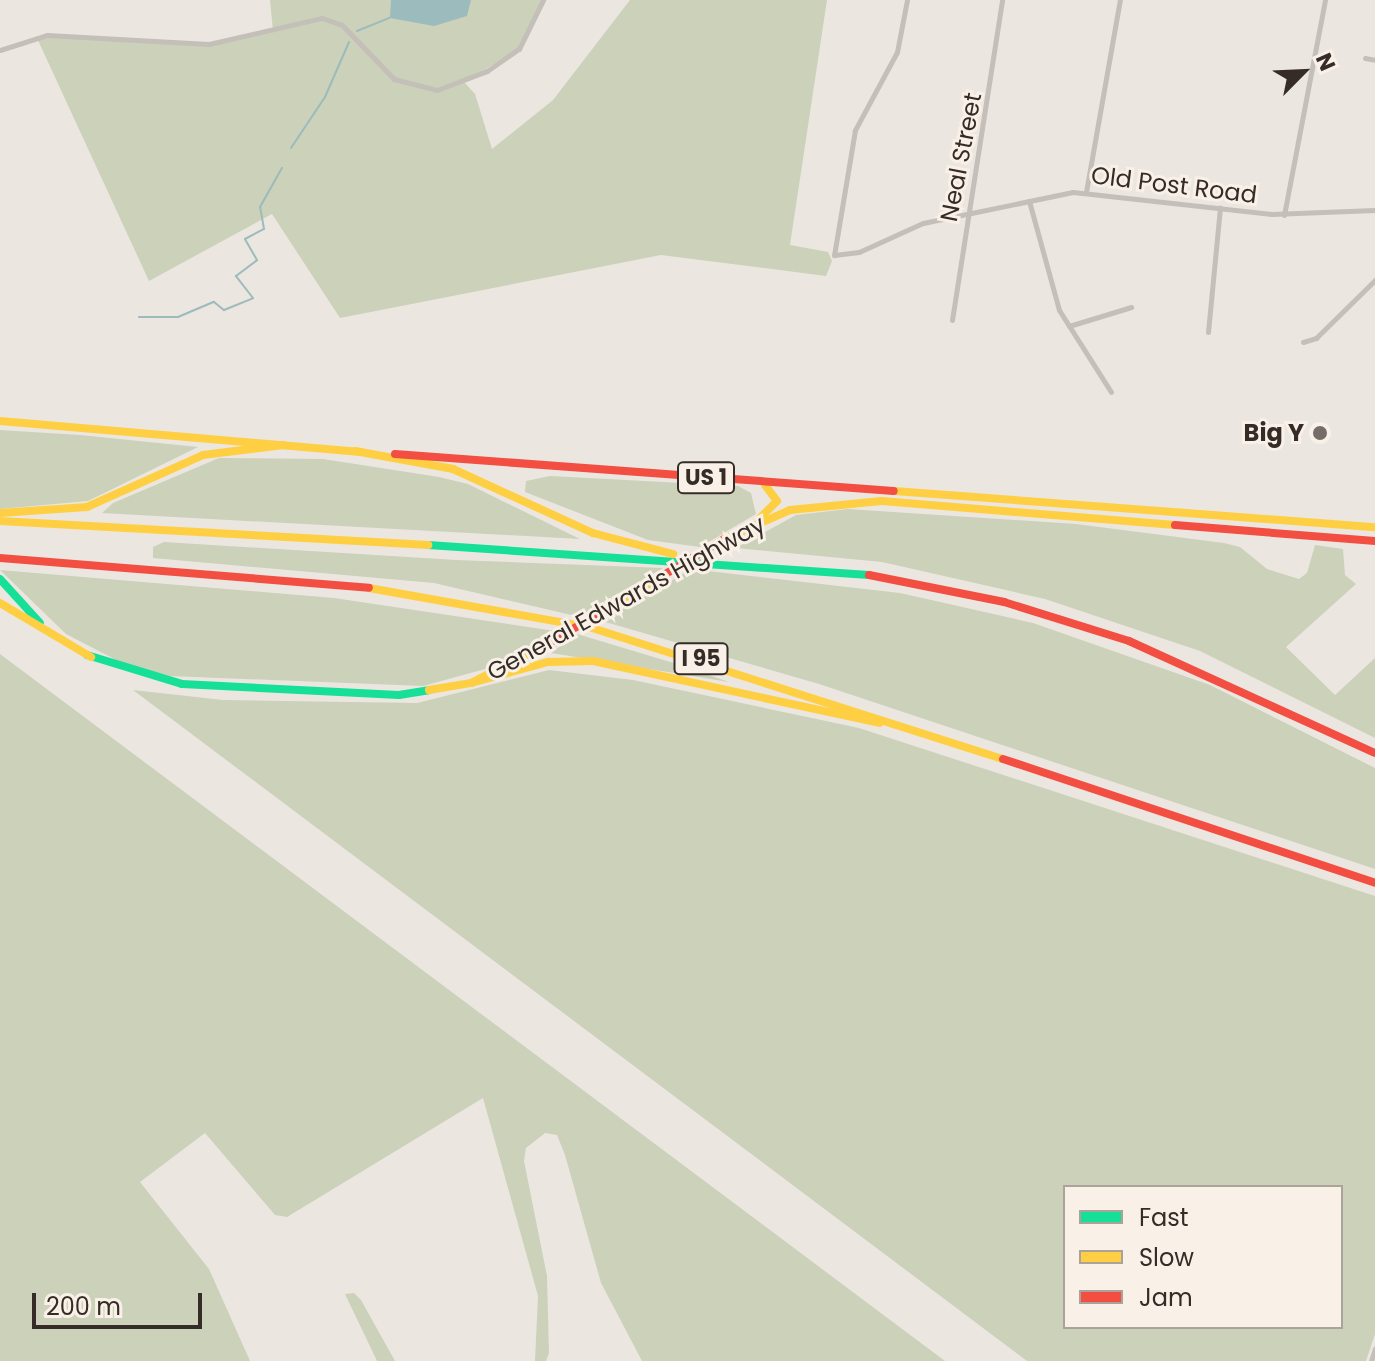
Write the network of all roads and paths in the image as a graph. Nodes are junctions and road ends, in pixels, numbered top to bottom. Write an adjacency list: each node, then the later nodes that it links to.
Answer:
1 (543, 0): 6 (street)
2 (907, 0): 14 (street, Old Post Road)
3 (1002, 0): 14 (street, Neal Street)
4 (1120, 0): 9 (street)
5 (1325, 0): 13 (street)
6 (0, 50)
7 (1365, 58): 8 (street)
8 (1375, 60)
9 (1086, 192): 10 (street, Old Post Road); 11 (street, Old Post Road)
10 (1029, 201): 14 (street, Old Post Road); 18 (street)
11 (1220, 208): 13 (street, Old Post Road); 19 (street)
12 (1375, 210): 13 (street, Old Post Road)
13 (1284, 215)
14 (967, 217): 17 (street, Neal Street)
15 (1375, 280): 20 (street)
16 (1131, 307): 18 (street)
17 (952, 320)
18 (1069, 326): 21 (street)
19 (1208, 332)
20 (1303, 342)
21 (1111, 392)
22 (0, 421): 23 (main road, General Edwards Highway / US 1)
23 (283, 445): 24 (main road, General Edwards Highway / US 1); 26 (main road)
24 (355, 451): 25 (main road, General Edwards Highway / US 1); 32 (main road)
25 (757, 482): 28 (main road, General Edwards Highway / US 1); 29 (main road)
26 (0, 513)
27 (0, 521): 32 (main road)
28 (1375, 527)
29 (742, 530): 30 (main road, General Edwards Highway / US 1); 36 (main road, General Edwards Highway / US 1, bridge)
30 (1375, 541)
31 (0, 558): 37 (main road, I 95)
32 (694, 560): 38 (main road)
33 (2, 582): 35 (main road, General Edwards Highway / US 1)
34 (0, 603): 35 (main road)
35 (91, 657): 36 (main road, General Edwards Highway / US 1)
36 (471, 683): 37 (main road)
37 (913, 728): 39 (main road, I 95)
38 (1375, 753)
39 (1375, 883)
40 (1375, 1349): 41 (street)
41 (1371, 1361)

